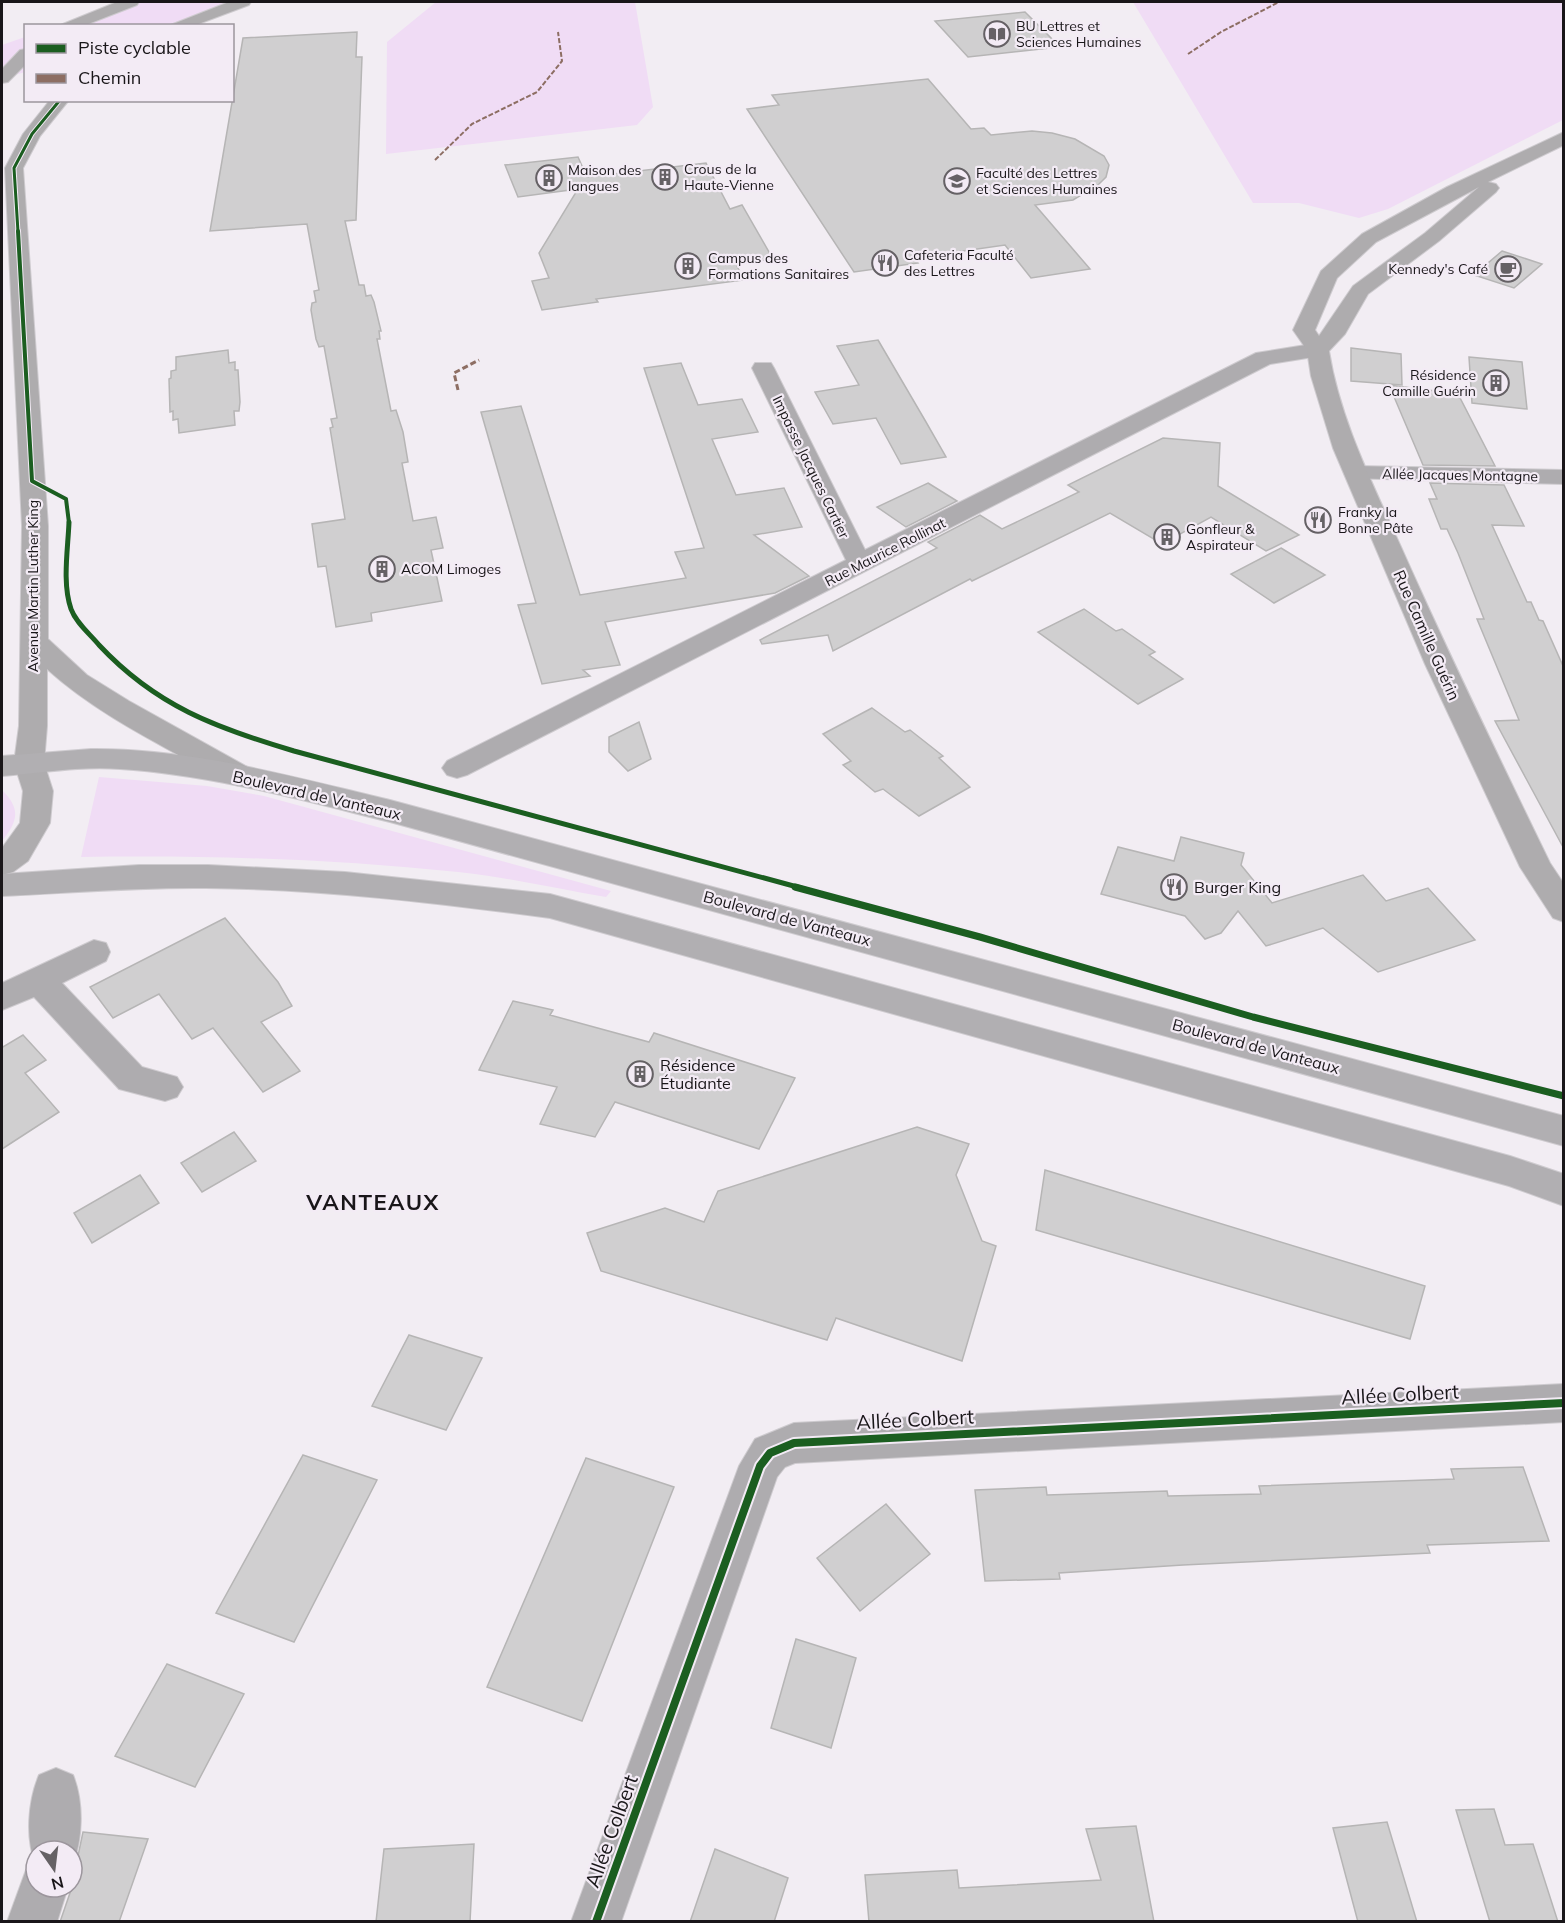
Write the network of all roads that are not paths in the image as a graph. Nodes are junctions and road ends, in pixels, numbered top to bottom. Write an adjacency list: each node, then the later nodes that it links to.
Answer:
1 (131, 2): 3 (main road)
2 (243, 2): 4 (main road)
3 (73, 24)
4 (183, 24)
5 (58, 102): 15 (main road, Avenue Martin Luther King)
6 (1563, 137): 7 (main road, Rue Camille Guérin)
7 (1528, 157): 8 (main road, Rue Camille Guérin); 9 (main road, Rue Camille Guérin)
8 (1385, 227): 9 (main road); 10 (main road, Rue Camille Guérin)
9 (1365, 286): 10 (main road, Rue Camille Guérin)
10 (1318, 350): 12 (main road, Rue Camille Guérin); 14 (street, Rue Maurice Rollinat)
11 (763, 368): 14 (street, Impasse Jacques Cartier)
12 (1356, 473): 13 (street, Allée Jacques Montagne); 21 (main road, Rue Camille Guérin)
13 (1563, 477)
14 (865, 562): 17 (street, Rue Maurice Rollinat)
15 (32, 640): 16 (main road, Avenue Martin Luther King); 18 (main road)
16 (15, 764): 18 (main road, Boulevard de Vanteaux); 19 (main road)
17 (457, 768)
18 (240, 776): 26 (main road, Boulevard de Vanteaux)
19 (2, 864)
20 (2, 885): 27 (main road)
21 (1563, 910)
22 (94, 952): 23 (street)
23 (39, 980): 24 (street); 25 (street)
24 (2, 997)
25 (165, 1087)
26 (1563, 1131)
27 (1563, 1190)
28 (1563, 1403): 33 (street, Allée Colbert)
29 (56, 1792): 30 (street)
30 (54, 1839)
31 (39, 1899): 32 (street)
32 (32, 1922)
33 (596, 1922)

